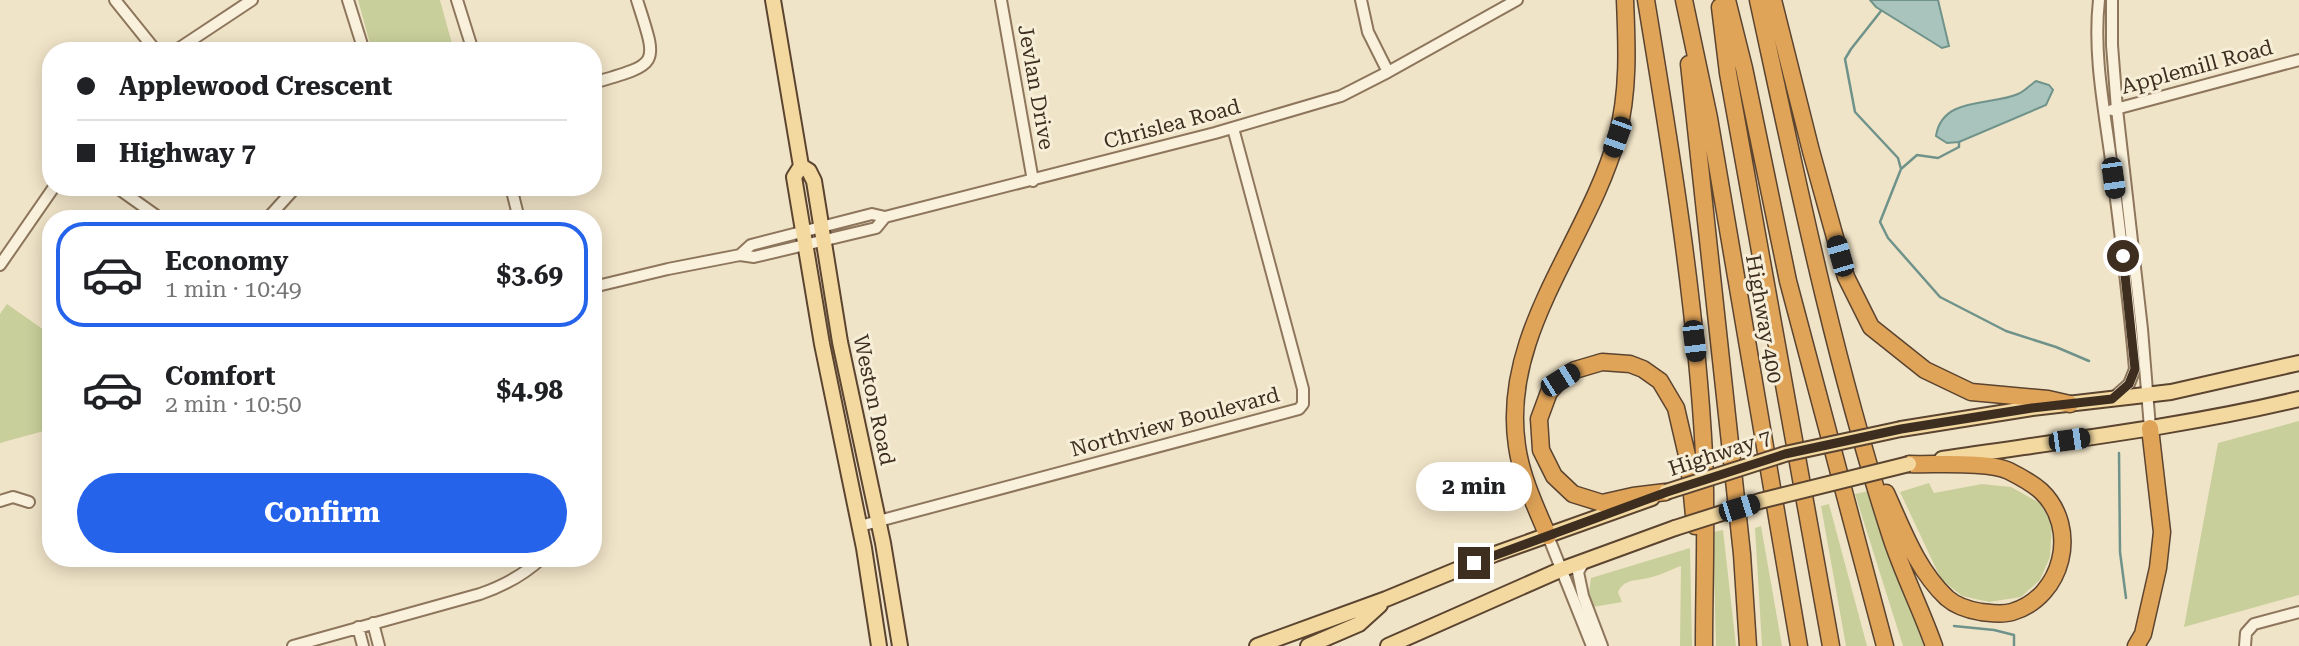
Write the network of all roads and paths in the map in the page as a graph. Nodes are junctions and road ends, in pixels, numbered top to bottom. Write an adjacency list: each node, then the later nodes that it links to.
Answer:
1 (115, 0): 19 (street)
2 (252, 0): 20 (street)
3 (348, 0): 21 (street)
4 (457, 0): 22 (street)
5 (637, 0): 25 (street)
6 (773, 0): 29 (main road, Weston Road)
7 (1001, 0): 30 (street, Jevlan Drive)
8 (1361, 0): 24 (street)
9 (1517, 0): 24 (street, Chrislea Road)
10 (1625, 0): 53 (highway)
11 (1646, 0): 55 (highway)
12 (1720, 0): 77 (highway, Highway 400)
13 (1727, 0): 78 (highway)
14 (1758, 0): 46 (highway)
15 (1773, 0): 44 (highway)
16 (2099, 0): 27 (street)
17 (2112, 0): 26 (street)
18 (1684, 3): 75 (highway); 76 (highway, Highway 400)
19 (149, 42)
20 (189, 42)
21 (361, 42)
22 (469, 42)
23 (2299, 60): 26 (street, Applemill Road)
24 (1388, 72): 28 (street, Chrislea Road)
25 (602, 80)
26 (2117, 109): 27 (street, Applemill Road); 41 (street)
27 (2104, 112): 42 (street)
28 (1233, 128): 30 (street, Chrislea Road); 51 (street, Northview Boulevard)
29 (801, 166): 36 (main road, Weston Road); 37 (main road, Weston Road)
30 (1032, 181): 36 (street, Chrislea Road)
31 (47, 196): 38 (street)
32 (129, 196): 34 (street)
33 (288, 196): 35 (street)
34 (148, 210)
35 (275, 210)
36 (823, 234): 37 (street, Chrislea Road); 51 (main road, Weston Road)
37 (804, 239): 39 (street, Chrislea Road); 52 (main road, Weston Road)
38 (0, 265)
39 (602, 285)
40 (2299, 363): 41 (main road, Highway 7)
41 (2148, 396): 42 (main road, Highway 7); 45 (street)
42 (2112, 399): 44 (main road, Highway 7)
43 (2299, 399): 45 (main road)
44 (2070, 404): 48 (main road, Highway 7, bridge)
45 (2150, 428): 47 (main road); 80 (highway)
46 (1862, 441): 47 (highway); 79 (highway)
47 (1909, 464): 54 (main road, bridge)
48 (1667, 492): 53 (main road, Highway 7); 55 (highway)
49 (0, 501): 50 (street)
50 (29, 502)
51 (878, 521): 52 (street, Northview Boulevard); 68 (main road, Weston Road)
52 (860, 526): 67 (main road, Weston Road)
53 (1548, 536): 57 (street); 59 (main road, Highway 7)
54 (1584, 562): 57 (main road); 58 (street)
55 (1704, 565): 74 (highway)
56 (531, 567): 62 (street)
57 (1560, 570): 58 (street); 71 (main road)
58 (1577, 598): 61 (street)
59 (1386, 599): 69 (main road, Highway 7); 70 (main road)
60 (2299, 612): 81 (street)
61 (1586, 620): 72 (street); 73 (street)
62 (373, 623): 63 (street); 66 (street)
63 (358, 627): 64 (street); 65 (street)
64 (293, 646)
65 (363, 646)
66 (379, 646)
67 (879, 646)
68 (900, 646)
69 (1257, 646)
70 (1308, 646)
71 (1388, 646)
72 (1592, 646)
73 (1602, 646)
74 (1704, 646)
75 (1748, 646)
76 (1800, 646)
77 (1831, 646)
78 (1885, 646)
79 (1934, 646)
80 (2136, 646)
81 (2245, 646)

